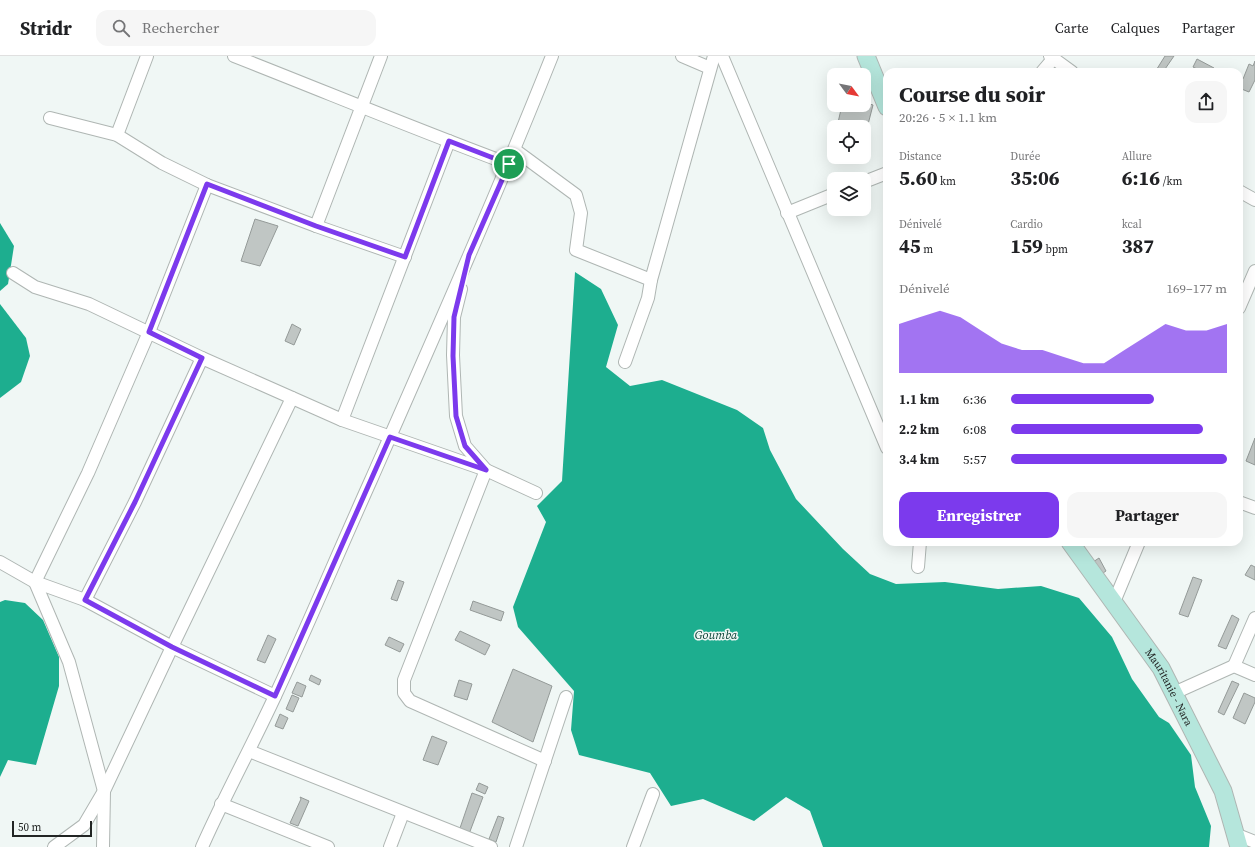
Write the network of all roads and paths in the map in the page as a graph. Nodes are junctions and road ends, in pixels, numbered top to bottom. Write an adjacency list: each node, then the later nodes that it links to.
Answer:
1 (147, 56): 16 (street)
2 (234, 56): 14 (street)
3 (381, 56): 14 (street)
4 (552, 56): 18 (street)
5 (682, 56): 10 (street)
6 (714, 56): 10 (street)
7 (722, 56): 26 (street)
8 (866, 56): 13 (main road)
9 (1052, 57): 11 (street); 12 (street)
10 (710, 68): 32 (street)
11 (1045, 68)
12 (1067, 68)
13 (883, 97)
14 (362, 106): 17 (street); 27 (street)
15 (50, 118): 16 (street)
16 (117, 135): 22 (street)
17 (449, 141): 19 (street); 29 (street)
18 (515, 150): 19 (street); 32 (street)
19 (509, 164): 28 (street)
20 (883, 175): 21 (street)
21 (871, 179)
22 (207, 184): 27 (street); 34 (street)
23 (1243, 193): 25 (street)
24 (827, 197): 26 (street)
25 (1255, 200)
26 (787, 213): 40 (street)
27 (316, 226): 29 (street)
28 (469, 255): 39 (street); 41 (street)
29 (405, 257): 38 (street)
30 (1255, 271): 33 (street)
31 (13, 273): 34 (street)
32 (651, 280): 36 (street)
33 (1243, 299)
34 (149, 332): 35 (street); 50 (street)
35 (202, 358): 37 (street); 51 (street)
36 (625, 362)
37 (292, 398): 38 (street); 54 (street)
38 (342, 420): 39 (street)
39 (390, 437): 41 (street); 58 (street)
40 (883, 439)
41 (486, 470): 42 (street); 61 (street)
42 (536, 492)
43 (1243, 504): 44 (street)
44 (1255, 508)
45 (920, 546): 49 (street)
46 (1073, 546): 52 (main road, Mauritanie - Nara)
47 (1137, 546): 52 (street)
48 (0, 562): 50 (street)
49 (918, 568)
50 (35, 582): 51 (street); 62 (street)
51 (85, 600): 54 (street)
52 (1114, 602): 57 (main road, Mauritanie - Nara)
53 (1255, 618): 55 (street)
54 (172, 647): 58 (street); 62 (street)
55 (1234, 666): 56 (street); 57 (street)
56 (1255, 675)
57 (1174, 693): 66 (main road, Mauritanie - Nara)
58 (275, 696): 60 (street)
59 (566, 697): 61 (street)
60 (249, 751): 64 (street); 65 (street)
61 (545, 761): 74 (street)
62 (104, 791): 68 (street); 69 (street)
63 (653, 794): 75 (street)
64 (221, 804): 70 (street); 71 (street)
65 (403, 813): 72 (street); 73 (street)
66 (1237, 840): 67 (street)
67 (1255, 842)
68 (54, 847)
69 (103, 847)
70 (202, 847)
71 (328, 847)
72 (390, 847)
73 (491, 847)
74 (516, 847)
75 (633, 847)

